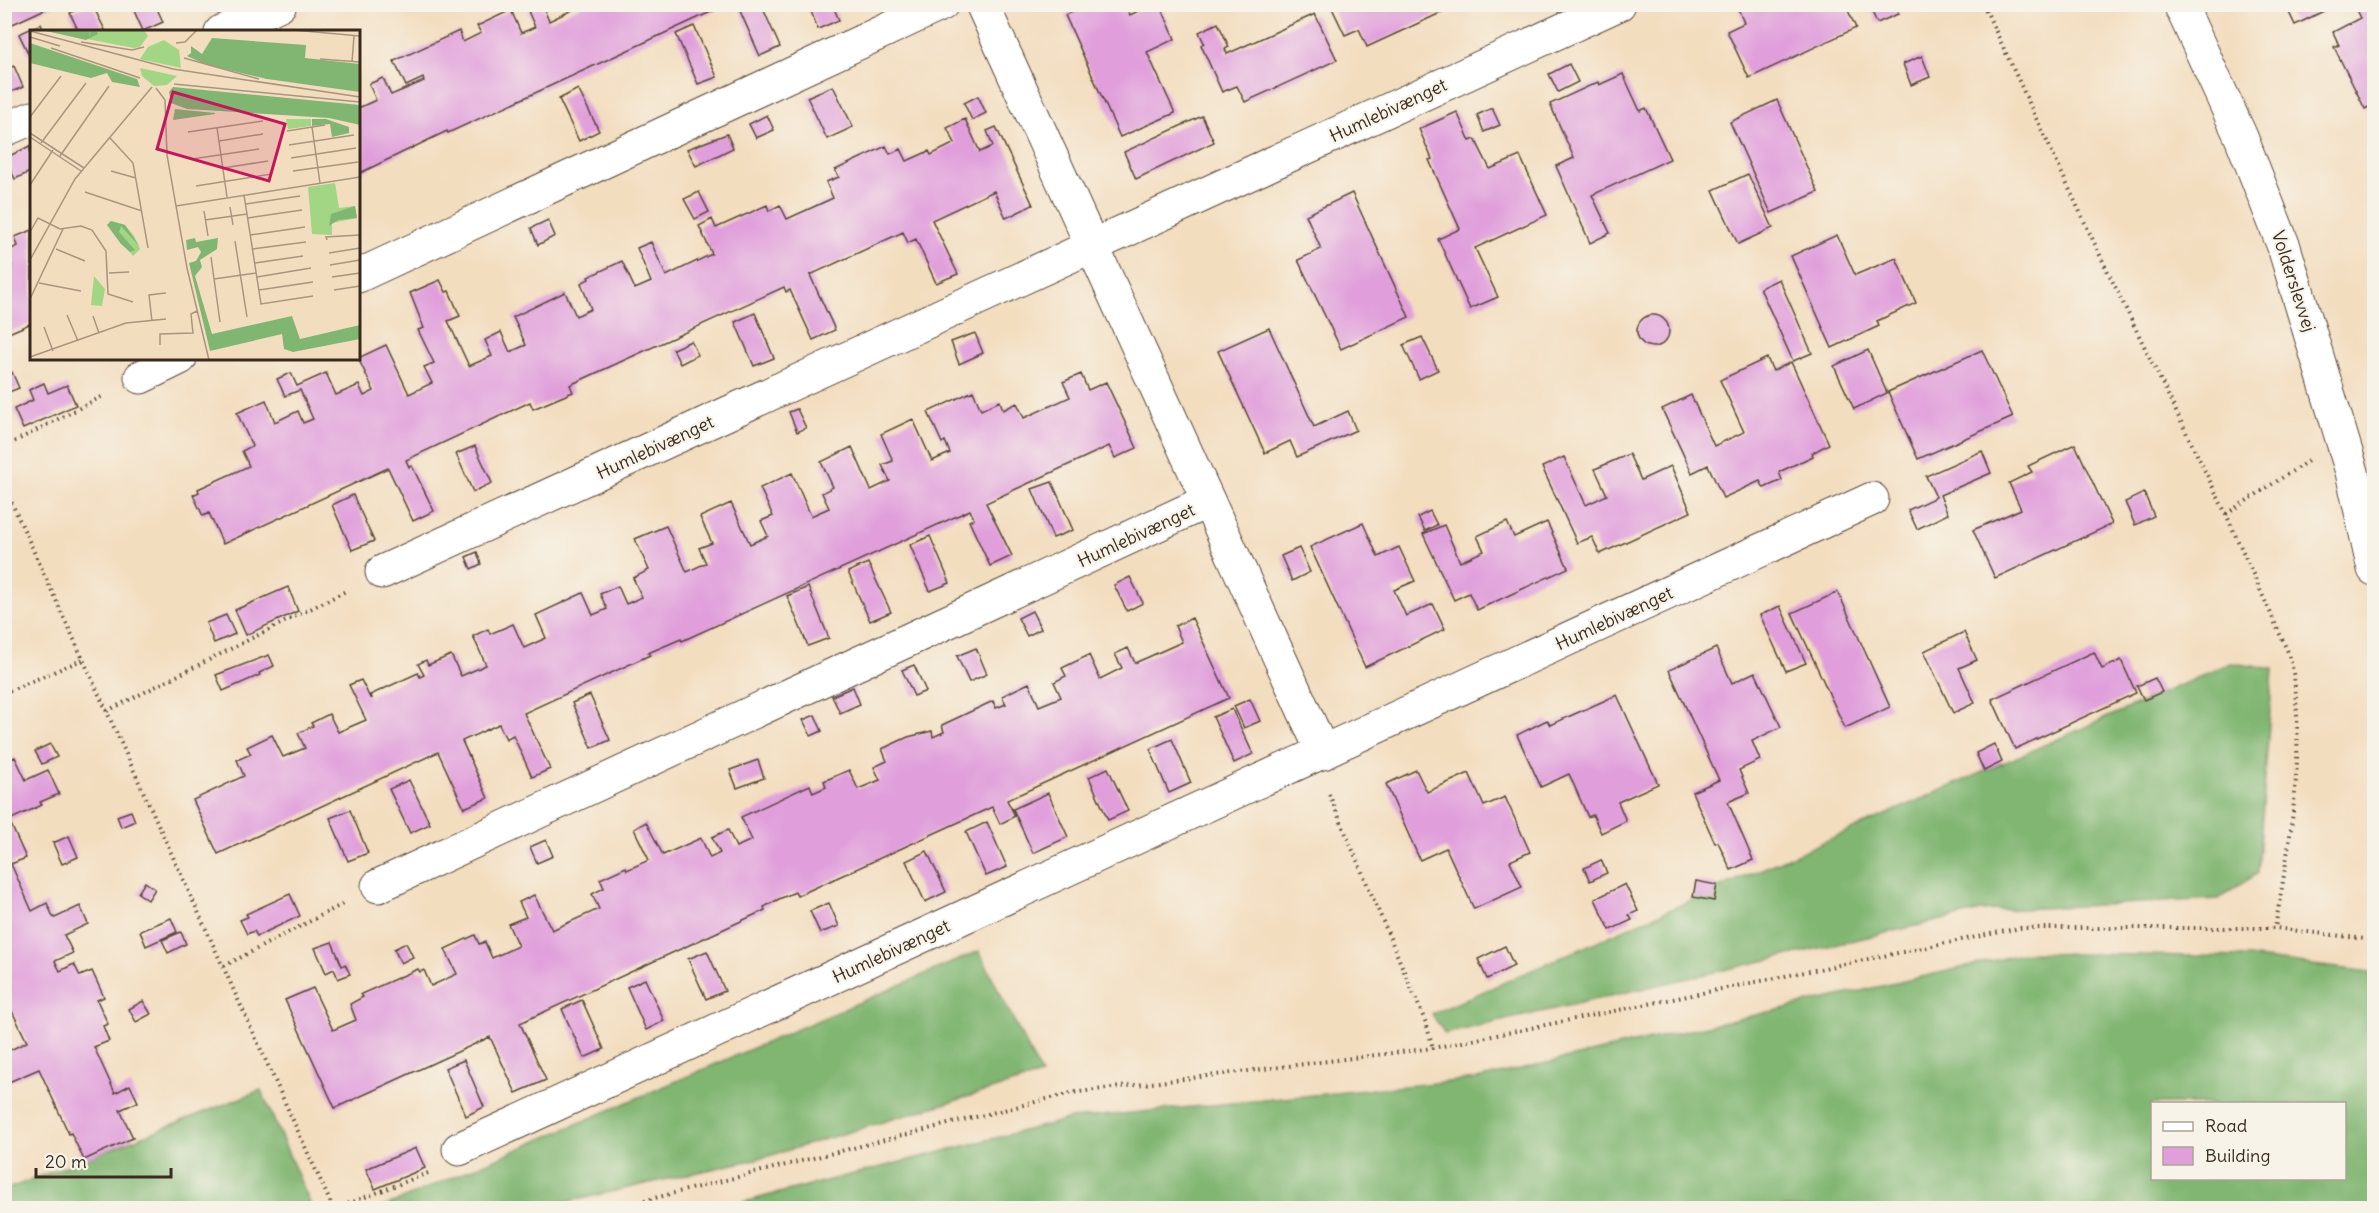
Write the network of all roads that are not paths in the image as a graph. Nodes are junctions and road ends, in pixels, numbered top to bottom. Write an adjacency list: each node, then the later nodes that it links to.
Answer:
1 (280, 4): 6 (street)
2 (942, 4): 10 (street)
3 (982, 4): 9 (street, Humlebivænget)
4 (1618, 4): 9 (street, Humlebivænget)
5 (2180, 4): 15 (street, Volderslevvej)
6 (225, 30)
7 (30, 119): 8 (street)
8 (4, 130)
9 (1092, 246): 14 (street, Humlebivænget); 16 (street, Humlebivænget)
10 (360, 275)
11 (176, 360): 12 (street)
12 (141, 377)
13 (1872, 499): 17 (street, Humlebivænget)
14 (1208, 501): 17 (street, Humlebivænget); 18 (street, Humlebivænget)
15 (2374, 570)
16 (382, 572)
17 (1318, 755): 19 (street, Humlebivænget)
18 (378, 886)
19 (459, 1149)

